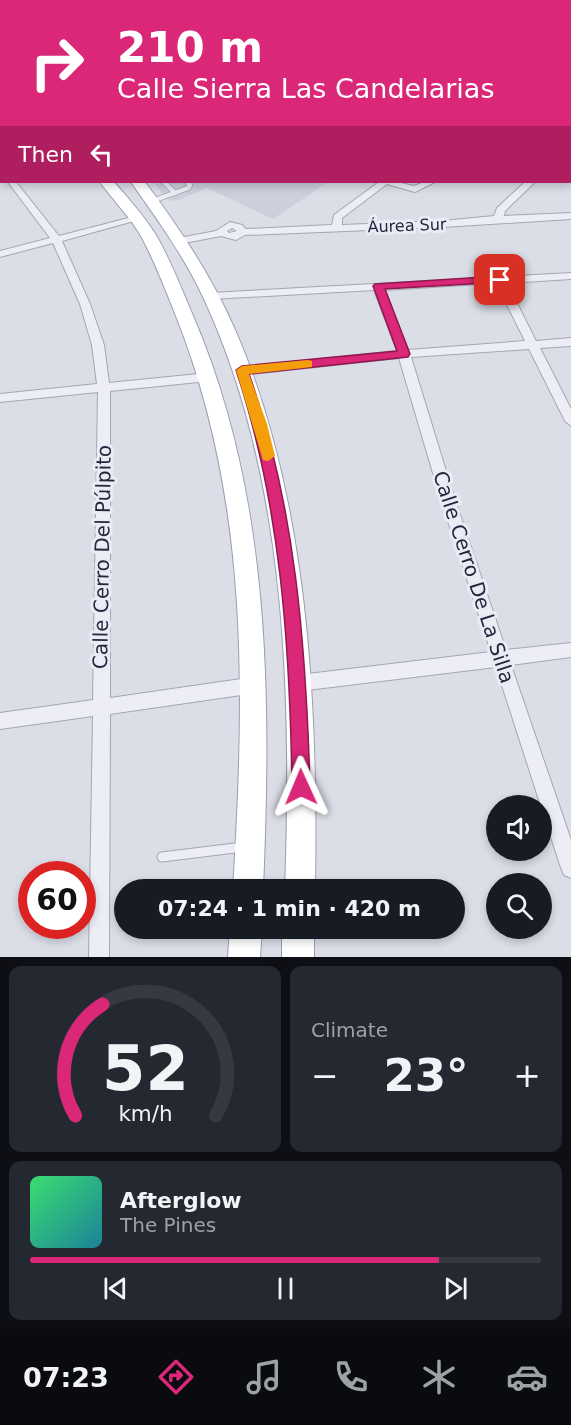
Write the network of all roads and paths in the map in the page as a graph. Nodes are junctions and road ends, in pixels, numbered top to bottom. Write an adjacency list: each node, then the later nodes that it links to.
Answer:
1 (13, 183): 16 (street, Calle Cerro Del Púlpito)
2 (108, 183): 13 (main road)
3 (139, 183): 11 (main road)
4 (165, 183): 10 (lane)
5 (188, 183): 10 (lane)
6 (385, 183): 15 (street)
7 (390, 183): 8 (street)
8 (428, 183)
9 (529, 183): 14 (street)
10 (176, 193): 11 (lane)
11 (152, 201): 17 (main road)
12 (571, 216): 14 (street, Áurea Sur)
13 (136, 219): 16 (street); 27 (main road)
14 (498, 219): 15 (street, Áurea Sur)
15 (337, 226): 17 (street, Áurea Sur)
16 (57, 240): 18 (street); 28 (street, Calle Cerro Del Púlpito)
17 (179, 241): 22 (main road)
18 (0, 254)
19 (571, 276): 20 (street)
20 (500, 280): 21 (street); 24 (street)
21 (378, 286): 22 (street); 25 (street, Calle Cerro De La Silla)
22 (211, 296): 26 (main road)
23 (571, 342): 24 (street)
24 (534, 345): 25 (street); 30 (street)
25 (404, 354): 26 (street); 32 (street, Calle Cerro De La Silla)
26 (242, 370): 33 (main road)
27 (208, 377): 28 (street); 34 (main road)
28 (104, 388): 29 (street); 35 (street, Calle Cerro Del Púlpito)
29 (0, 398)
30 (571, 421)
31 (571, 650): 32 (street)
32 (500, 658): 33 (street); 39 (street, Calle Cerro De La Silla)
33 (299, 683): 41 (main road)
34 (255, 686): 35 (street); 37 (main road)
35 (100, 707): 36 (street); 44 (street, Calle Cerro Del Púlpito)
36 (0, 721)
37 (251, 847): 38 (lane); 40 (main road)
38 (162, 857)
39 (571, 868)
40 (249, 879)
41 (300, 879)
42 (245, 939): 45 (main road)
43 (298, 939): 46 (main road)
44 (99, 957)
45 (244, 957)
46 (298, 957)

